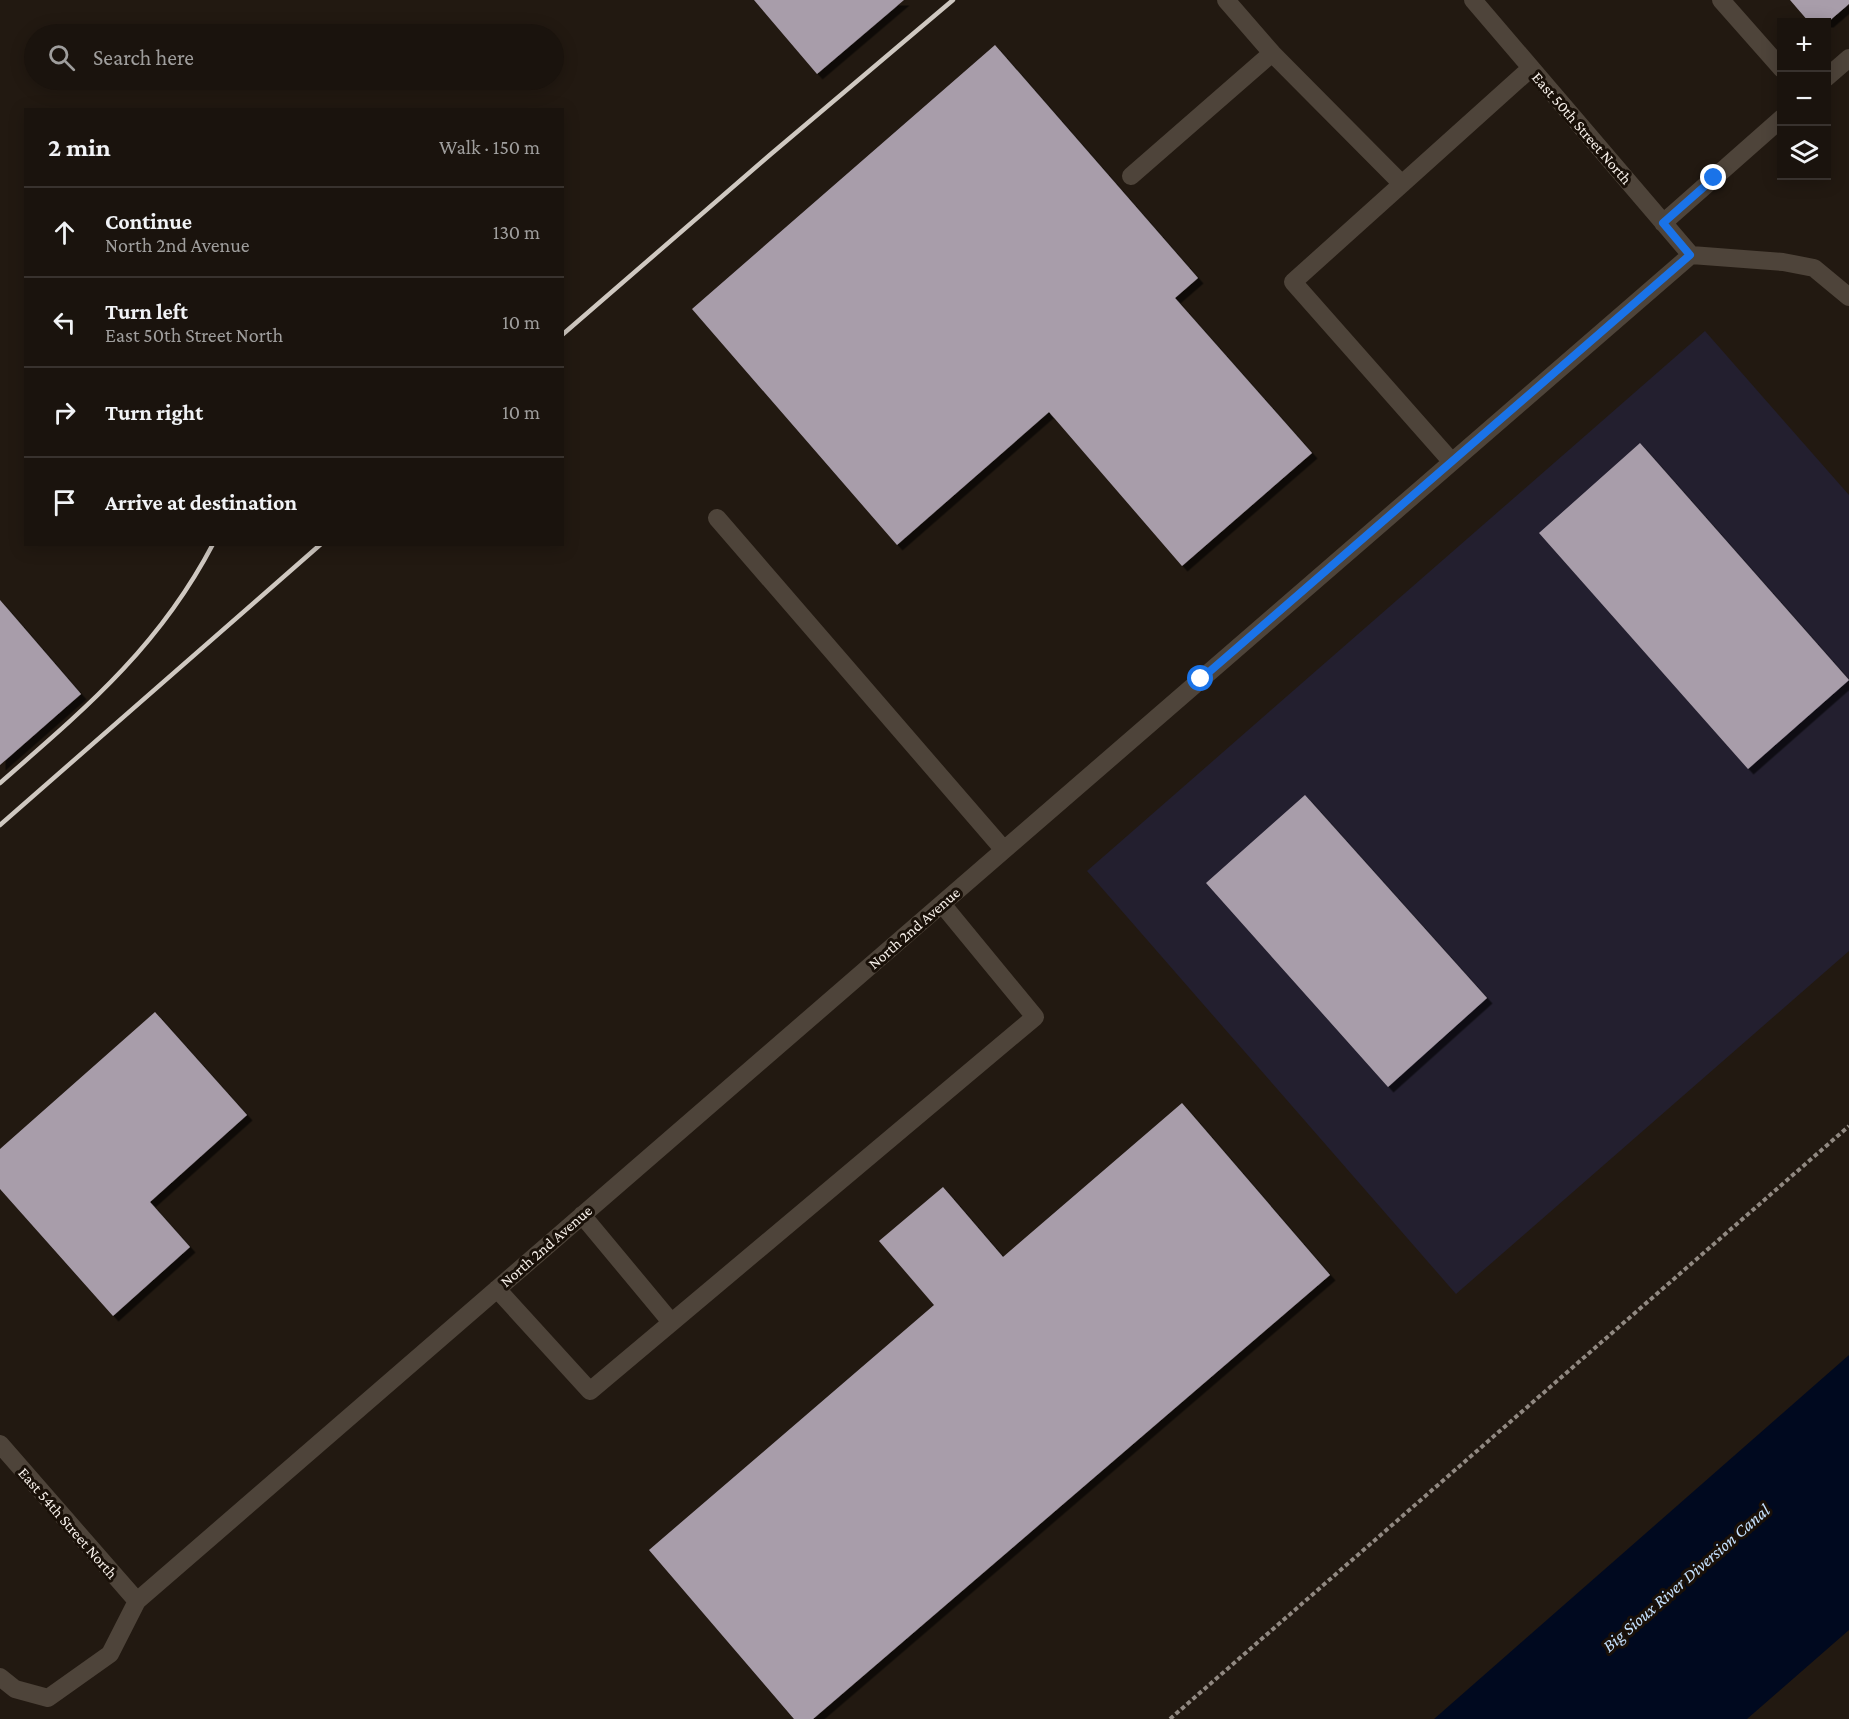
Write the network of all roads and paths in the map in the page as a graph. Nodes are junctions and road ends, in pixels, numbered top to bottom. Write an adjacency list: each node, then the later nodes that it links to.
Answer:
1 (1226, 0): 4 (street)
2 (1473, 0): 7 (street, East 50th Street North)
3 (1721, 0): 6 (street)
4 (1272, 53): 10 (street); 11 (street)
5 (1849, 58): 8 (street)
6 (1777, 63)
7 (1531, 68): 11 (street); 12 (street, East 50th Street North)
8 (1831, 74)
9 (1777, 122): 12 (street)
10 (1131, 176)
11 (1402, 184): 15 (street)
12 (1663, 223): 13 (street, East 50th Street North)
13 (1690, 255): 14 (street); 15 (street, North 2nd Avenue)
14 (1849, 297)
15 (1452, 462): 17 (street, North 2nd Avenue)
16 (717, 518): 17 (street)
17 (1004, 850): 18 (street, North 2nd Avenue)
18 (942, 904): 20 (street, North 2nd Avenue); 22 (street)
19 (1849, 1126): 26 (path)
20 (582, 1215): 21 (street, North 2nd Avenue); 22 (street)
21 (497, 1289): 22 (street); 24 (street, North 2nd Avenue)
22 (671, 1322)
23 (0, 1444): 24 (street, East 54th Street North)
24 (137, 1601): 25 (street)
25 (0, 1677)
26 (1170, 1719)

